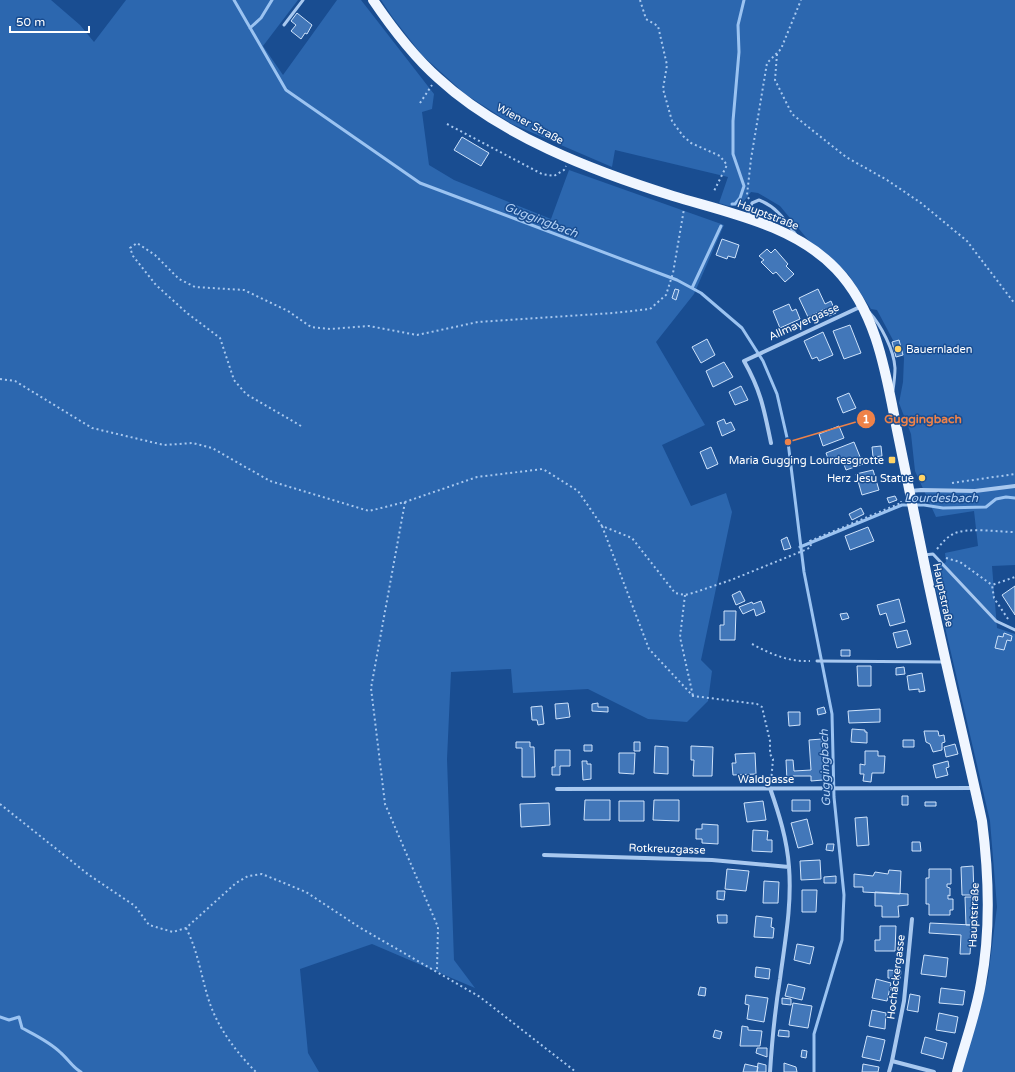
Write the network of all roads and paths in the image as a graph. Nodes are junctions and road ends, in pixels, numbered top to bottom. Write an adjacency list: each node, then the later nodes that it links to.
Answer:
1 (303, 0): 5 (lane)
2 (373, 0): 7 (main road, Wiener Straße)
3 (640, 0): 11 (path)
4 (801, 0): 6 (path)
5 (284, 25)
6 (778, 54): 13 (path); 17 (path)
7 (438, 79): 8 (path); 10 (main road, Wiener Straße)
8 (420, 103)
9 (447, 124): 10 (path)
10 (569, 158): 12 (main road, Wiener Straße)
11 (714, 191)
12 (685, 200): 14 (main road, Wiener Straße); 20 (path)
13 (752, 203): 15 (lane); 16 (lane)
14 (715, 209): 15 (main road, Hauptstraße)
15 (748, 218): 16 (main road, Hauptstraße)
16 (799, 240): 18 (main road, Hauptstraße)
17 (1015, 304)
18 (863, 306): 21 (street, Allmayergasse); 25 (main road, Hauptstraße)
19 (0, 379): 26 (path)
20 (301, 426)
21 (771, 444)
22 (1015, 474): 23 (path)
23 (951, 484)
24 (1015, 486): 25 (street)
25 (911, 495): 30 (main road, Hauptstraße); 33 (path)
26 (405, 502): 27 (path); 48 (path)
27 (602, 526): 33 (path); 39 (path)
28 (1015, 532): 29 (path)
29 (933, 554): 30 (lane); 32 (path); 35 (lane)
30 (922, 555): 38 (main road, Hauptstraße)
31 (1015, 577): 32 (path)
32 (992, 585): 34 (path)
33 (685, 595): 39 (path)
34 (1011, 623)
35 (1015, 630)
36 (752, 644): 37 (path)
37 (818, 661): 38 (lane)
38 (946, 662): 41 (main road, Hauptstraße)
39 (693, 696): 40 (path)
40 (770, 788): 41 (street, Waldgasse); 42 (street, Waldgasse); 45 (street)
41 (975, 788): 55 (main road, Hauptstraße)
42 (557, 789)
43 (0, 804): 47 (path)
44 (544, 855): 45 (street, Rotkreuzgasse)
45 (789, 867): 52 (street)
46 (912, 919): 49 (street, Hochäckergasse)
47 (186, 928): 48 (path); 50 (path)
48 (437, 971): 51 (path)
49 (892, 1061): 53 (street, Hochäckergasse); 54 (street)
50 (256, 1072)
51 (576, 1072)
52 (770, 1072)
53 (889, 1072)
54 (934, 1072)
55 (957, 1072)

